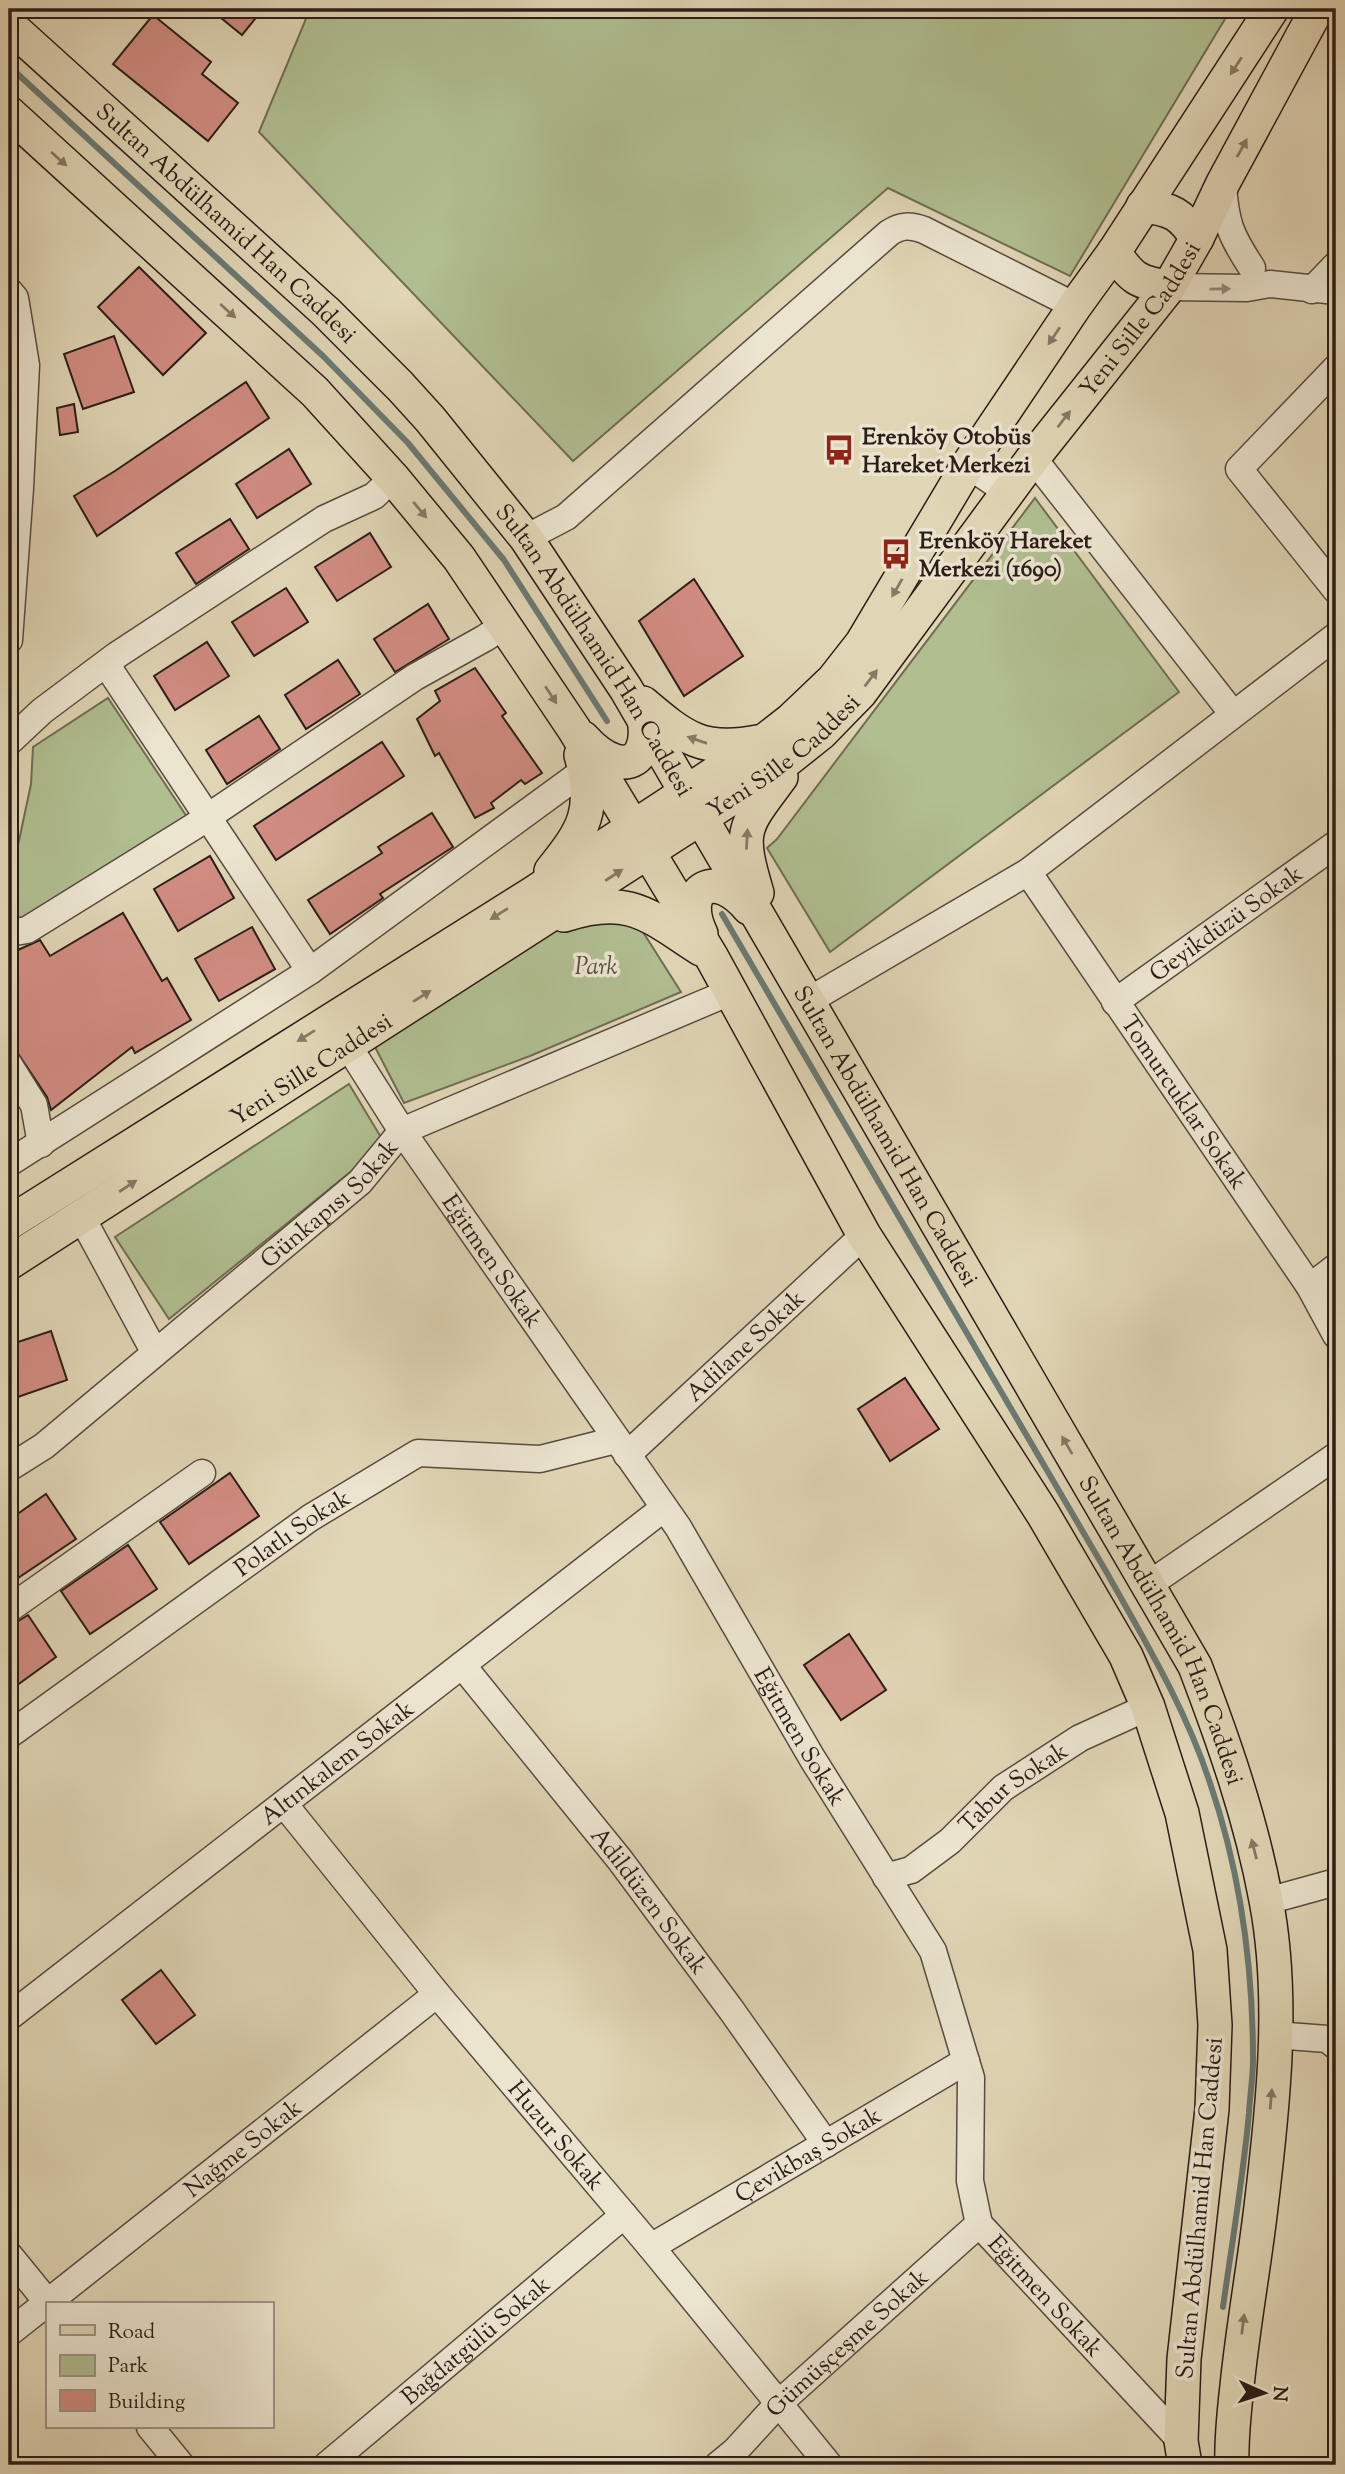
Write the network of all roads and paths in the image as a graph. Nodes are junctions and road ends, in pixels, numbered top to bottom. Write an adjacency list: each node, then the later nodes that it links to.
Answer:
1 (1272, 9): 6 (main road, Yeni Sille Caddesi, one-way to 6)
2 (1317, 9): 5 (main road, Yeni Sille Caddesi, one-way to 2)
3 (9, 25): 20 (main road, Sultan Abdülhamid Han Caddesi)
4 (9, 113): 18 (main road, Sultan Abdülhamid Han Caddesi, one-way to 18)
5 (1223, 183): 7 (main road, Yeni Sille Caddesi); 10 (street)
6 (1143, 206): 7 (main road); 8 (main road, Yeni Sille Caddesi)
7 (1198, 238): 10 (street); 11 (main road, Yeni Sille Caddesi)
8 (1114, 252): 11 (main road); 14 (main road, Yeni Sille Caddesi)
9 (1336, 265): 12 (street)
10 (1261, 276): 11 (street, one-way to 10); 12 (street)
11 (1169, 287): 16 (main road, Yeni Sille Caddesi, one-way to 11)
12 (1324, 290)
13 (9, 291): 23 (street)
14 (1074, 306): 17 (main road, Yeni Sille Caddesi, one-way to 17); 20 (street)
15 (1334, 374): 21 (street)
16 (1033, 458): 19 (main road, Yeni Sille Caddesi); 28 (street)
17 (968, 465): 19 (street); 31 (main road, Yeni Sille Caddesi, one-way to 31)
18 (393, 478): 22 (main road, Sultan Abdülhamid Han Caddesi, one-way to 22); 26 (street)
19 (1009, 493): 33 (main road, Yeni Sille Caddesi, one-way to 19)
20 (526, 538): 27 (main road, Sultan Abdülhamid Han Caddesi)
21 (1336, 590)
22 (505, 625): 30 (main road, Sultan Abdülhamid Han Caddesi, one-way to 30); 36 (street)
23 (9, 635): 25 (street)
24 (1336, 636): 28 (street)
25 (9, 640)
26 (106, 664): 32 (street); 36 (street)
27 (626, 689): 29 (main road, Sultan Abdülhamid Han Caddesi); 31 (main road, one-way to 27)
28 (1233, 714): 39 (street)
29 (644, 719): 30 (main road); 35 (main road, Sultan Abdülhamid Han Caddesi)
30 (573, 729): 34 (main road); 37 (main road, Sultan Abdülhamid Han Caddesi)
31 (764, 741): 35 (main road, Yeni Sille Caddesi)
32 (9, 742)
33 (794, 757): 35 (main road, Yeni Sille Caddesi); 41 (main road, one-way to 33)
34 (585, 770): 40 (main road); 44 (street)
35 (694, 805): 37 (main road, Yeni Sille Caddesi); 41 (main road, Sultan Abdülhamid Han Caddesi)
36 (209, 816): 42 (street); 44 (street)
37 (641, 840): 40 (main road, Yeni Sille Caddesi); 43 (main road, Sultan Abdülhamid Han Caddesi)
38 (1336, 844): 47 (street, Geyikdüzü Sokak)
39 (1028, 872): 46 (street); 47 (street, Tomurcuklar Sokak)
40 (537, 908): 43 (main road); 48 (main road, Yeni Sille Caddesi, one-way to 40); 54 (main road, Yeni Sille Caddesi, one-way to 54)
41 (766, 929): 43 (main road); 46 (main road, Sultan Abdülhamid Han Caddesi)
42 (9, 933)
43 (711, 956): 45 (main road, Sultan Abdülhamid Han Caddesi)
44 (310, 971): 51 (street)
45 (730, 992): 50 (street, Günkapısı Sokak); 55 (main road, Sultan Abdülhamid Han Caddesi)
46 (808, 1001): 66 (main road, Sultan Abdülhamid Han Caddesi, one-way to 46)
47 (1115, 1002): 58 (street, Tomurcuklar Sokak)
48 (346, 1044): 50 (street, Eğitmen Sokak); 53 (main road, Yeni Sille Caddesi, one-way to 48)
49 (9, 1065): 51 (street)
50 (402, 1131): 60 (street, Günkapısı Sokak); 61 (street, Eğitmen Sokak)
51 (41, 1144): 52 (street)
52 (9, 1164)
53 (81, 1216): 56 (main road, Yeni Sille Caddesi); 60 (street)
54 (9, 1223)
55 (864, 1235): 61 (street, Adilane Sokak); 69 (main road, Sultan Abdülhamid Han Caddesi)
56 (9, 1263)
57 (1336, 1267): 58 (street)
58 (1310, 1287): 59 (street, Tomurcuklar Sokak)
59 (1336, 1335)
60 (155, 1353): 63 (street, Günkapısı Sokak)
61 (621, 1448): 65 (street, Eğitmen Sokak); 70 (street, Polatlı Sokak)
62 (1336, 1456): 66 (street)
63 (9, 1468)
64 (202, 1473): 67 (street)
65 (664, 1508): 68 (street, Altınkalem Sokak); 72 (street, Eğitmen Sokak)
66 (1148, 1585): 74 (main road, Sultan Abdülhamid Han Caddesi, one-way to 66)
67 (9, 1609)
68 (462, 1665): 71 (street, Altınkalem Sokak); 80 (street, Adildüzen Sokak)
69 (1148, 1707): 72 (street, Tabur Sokak); 91 (main road, Sultan Abdülhamid Han Caddesi)
70 (9, 1735)
71 (284, 1804): 75 (street, Huzur Sokak); 76 (street, Altınkalem Sokak)
72 (886, 1877): 79 (street, Eğitmen Sokak)
73 (1336, 1882): 74 (street)
74 (1267, 1901): 77 (main road, Sultan Abdülhamid Han Caddesi)
75 (438, 1994): 81 (street, Huzur Sokak); 86 (street, Nağme Sokak)
76 (9, 2017)
77 (1275, 2035): 78 (street); 96 (main road, Sultan Abdülhamid Han Caddesi, one-way to 77)
78 (1336, 2046)
79 (966, 2061): 80 (street, Çevikbaş Sokak); 82 (street, Eğitmen Sokak)
80 (826, 2144): 83 (street, Çevikbaş Sokak)
81 (624, 2215): 83 (street, Huzur Sokak); 93 (street, Bağdatgülü Sokak)
82 (979, 2224): 89 (street, Gümüşçeşme Sokak); 91 (street, Eğitmen Sokak)
83 (651, 2248): 89 (street, Huzur Sokak)
84 (9, 2255): 85 (street)
85 (47, 2302)
86 (49, 2302)
87 (46, 2305): 88 (street, Nağme Sokak)
88 (9, 2333)
89 (777, 2404): 94 (street, Gümüşçeşme Sokak); 95 (street, Huzur Sokak)
90 (151, 2428): 92 (street)
91 (1183, 2453)
92 (181, 2465)
93 (327, 2465)
94 (718, 2465)
95 (829, 2465)
96 (1232, 2465)

